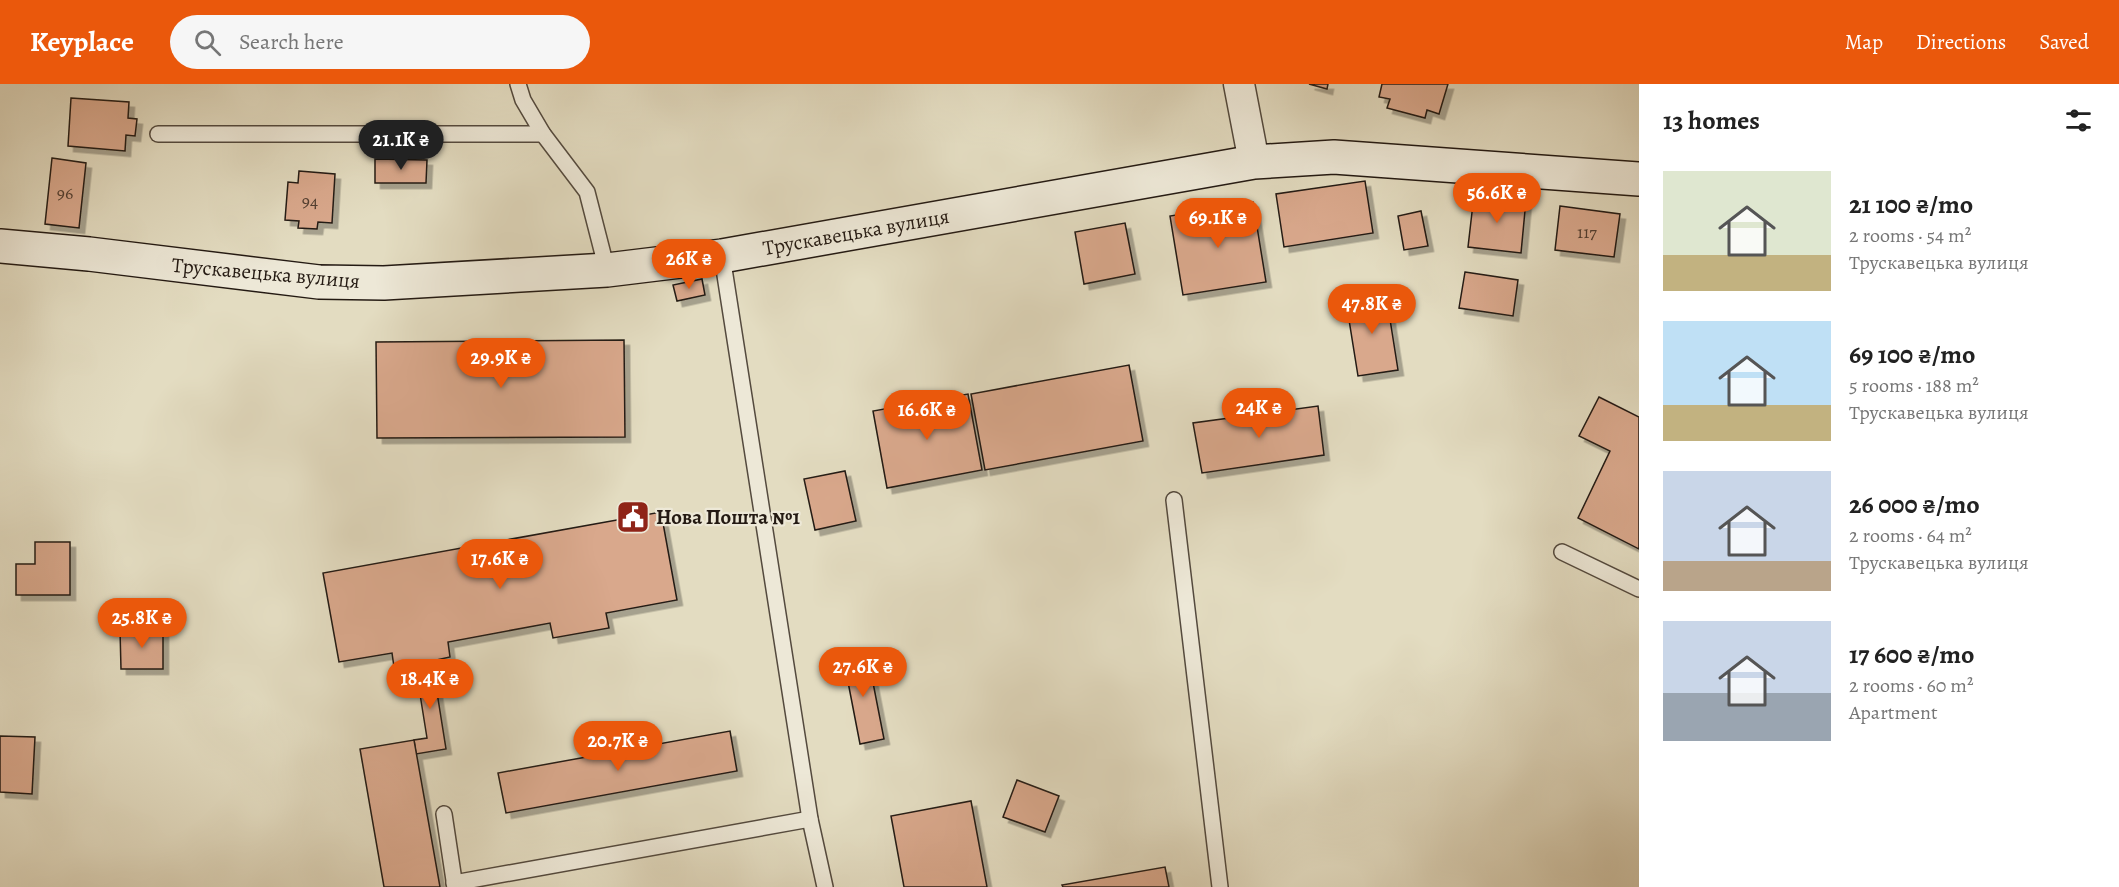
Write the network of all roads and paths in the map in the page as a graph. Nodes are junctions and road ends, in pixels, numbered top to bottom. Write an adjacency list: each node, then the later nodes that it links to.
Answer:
1 (518, 84): 4 (lane)
2 (1239, 84): 5 (street)
3 (158, 134): 4 (lane)
4 (543, 134): 9 (lane)
5 (1254, 162): 6 (main road, Трускавецька вулиця); 8 (main road, Трускавецька вулиця)
6 (1639, 179)
7 (0, 246): 9 (main road, Трускавецька вулиця)
8 (722, 256): 9 (main road, Трускавецька вулиця); 14 (lane)
9 (607, 270)
10 (1174, 500): 17 (lane)
11 (1562, 552): 12 (lane)
12 (1639, 589)
13 (444, 814): 15 (lane)
14 (810, 819): 15 (lane); 16 (lane)
15 (454, 885)
16 (825, 887)
17 (1220, 887)

